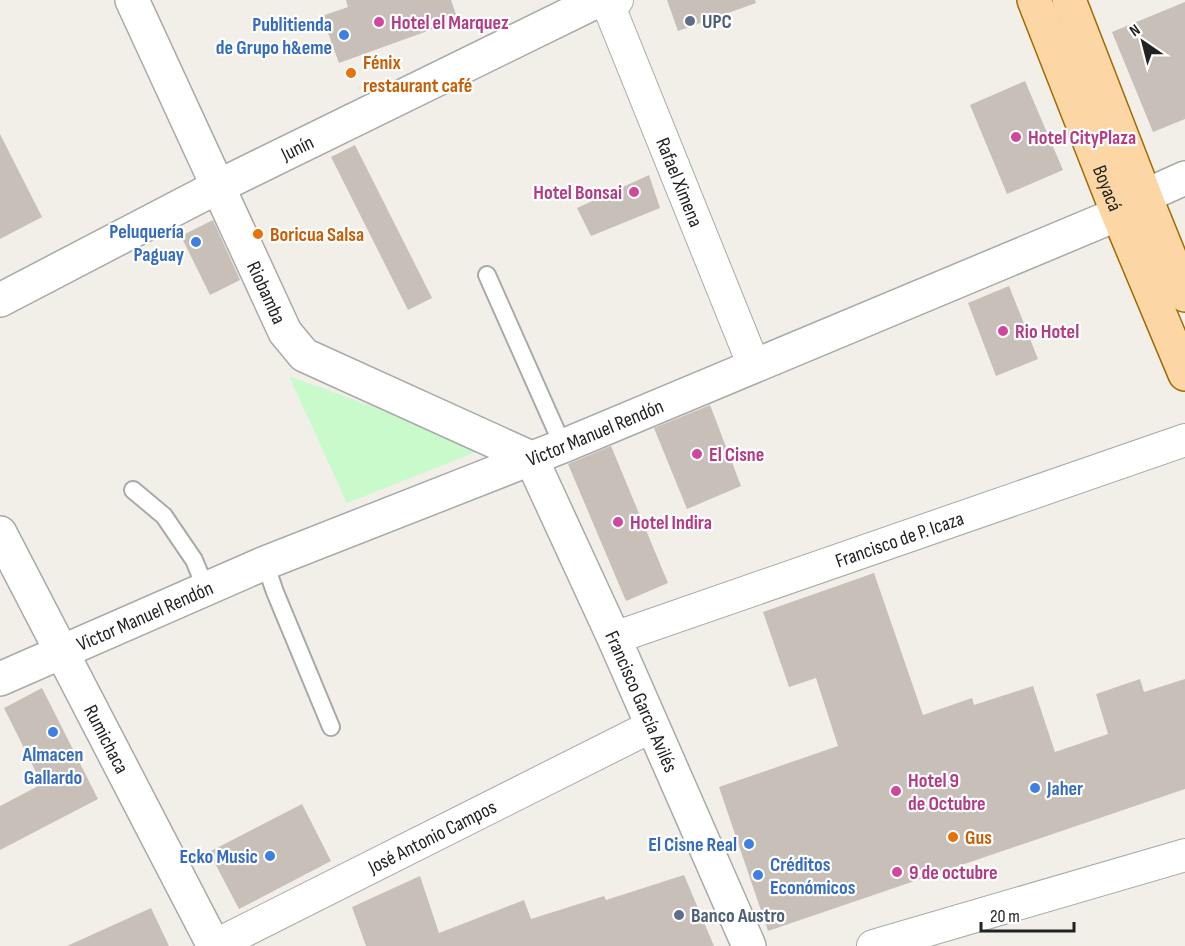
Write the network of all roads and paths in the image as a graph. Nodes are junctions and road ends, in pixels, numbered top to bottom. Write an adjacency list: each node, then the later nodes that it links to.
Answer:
1 (132, 0): 8 (street, Riobamba)
2 (599, 0): 8 (street, Junín)
3 (617, 0): 14 (street, Rafael Ximena)
4 (1034, 0): 9 (main road, Boyacá)
5 (1048, 0): 9 (lane, Boyacá)
6 (1070, 0): 9 (main road, Boyacá)
7 (1185, 178): 9 (street, Victor Manuel Rendón)
8 (217, 187): 12 (street, Junín); 18 (street, Riobamba)
9 (1131, 206): 11 (main road, Boyacá); 13 (lane, Boyacá); 14 (street, Victor Manuel Rendón); 15 (main road, Boyacá)
10 (487, 275): 17 (lane)
11 (1185, 295)
12 (0, 300)
13 (1185, 336)
14 (754, 366): 17 (street, Victor Manuel Rendón)
15 (1185, 374)
16 (1185, 440): 23 (street, Francisco de P. Icaza)
17 (562, 446): 18 (street, Victor Manuel Rendón)
18 (531, 458): 21 (street, Victor Manuel Rendón); 23 (street, Francisco García Avilés)
19 (133, 490): 22 (lane)
20 (0, 532): 24 (street, Rumichaca)
21 (265, 563): 22 (street, Victor Manuel Rendón); 27 (lane)
22 (206, 589): 24 (street, Victor Manuel Rendón)
23 (614, 638): 26 (street, Francisco García Avilés)
24 (62, 651): 25 (street, Victor Manuel Rendón); 29 (street, Rumichaca)
25 (0, 679)
26 (652, 726): 29 (street, José Antonio Campos); 30 (street, Francisco García Avilés)
27 (331, 728)
28 (1185, 855): 31 (street)
29 (214, 946)
30 (749, 946)
31 (873, 946)

